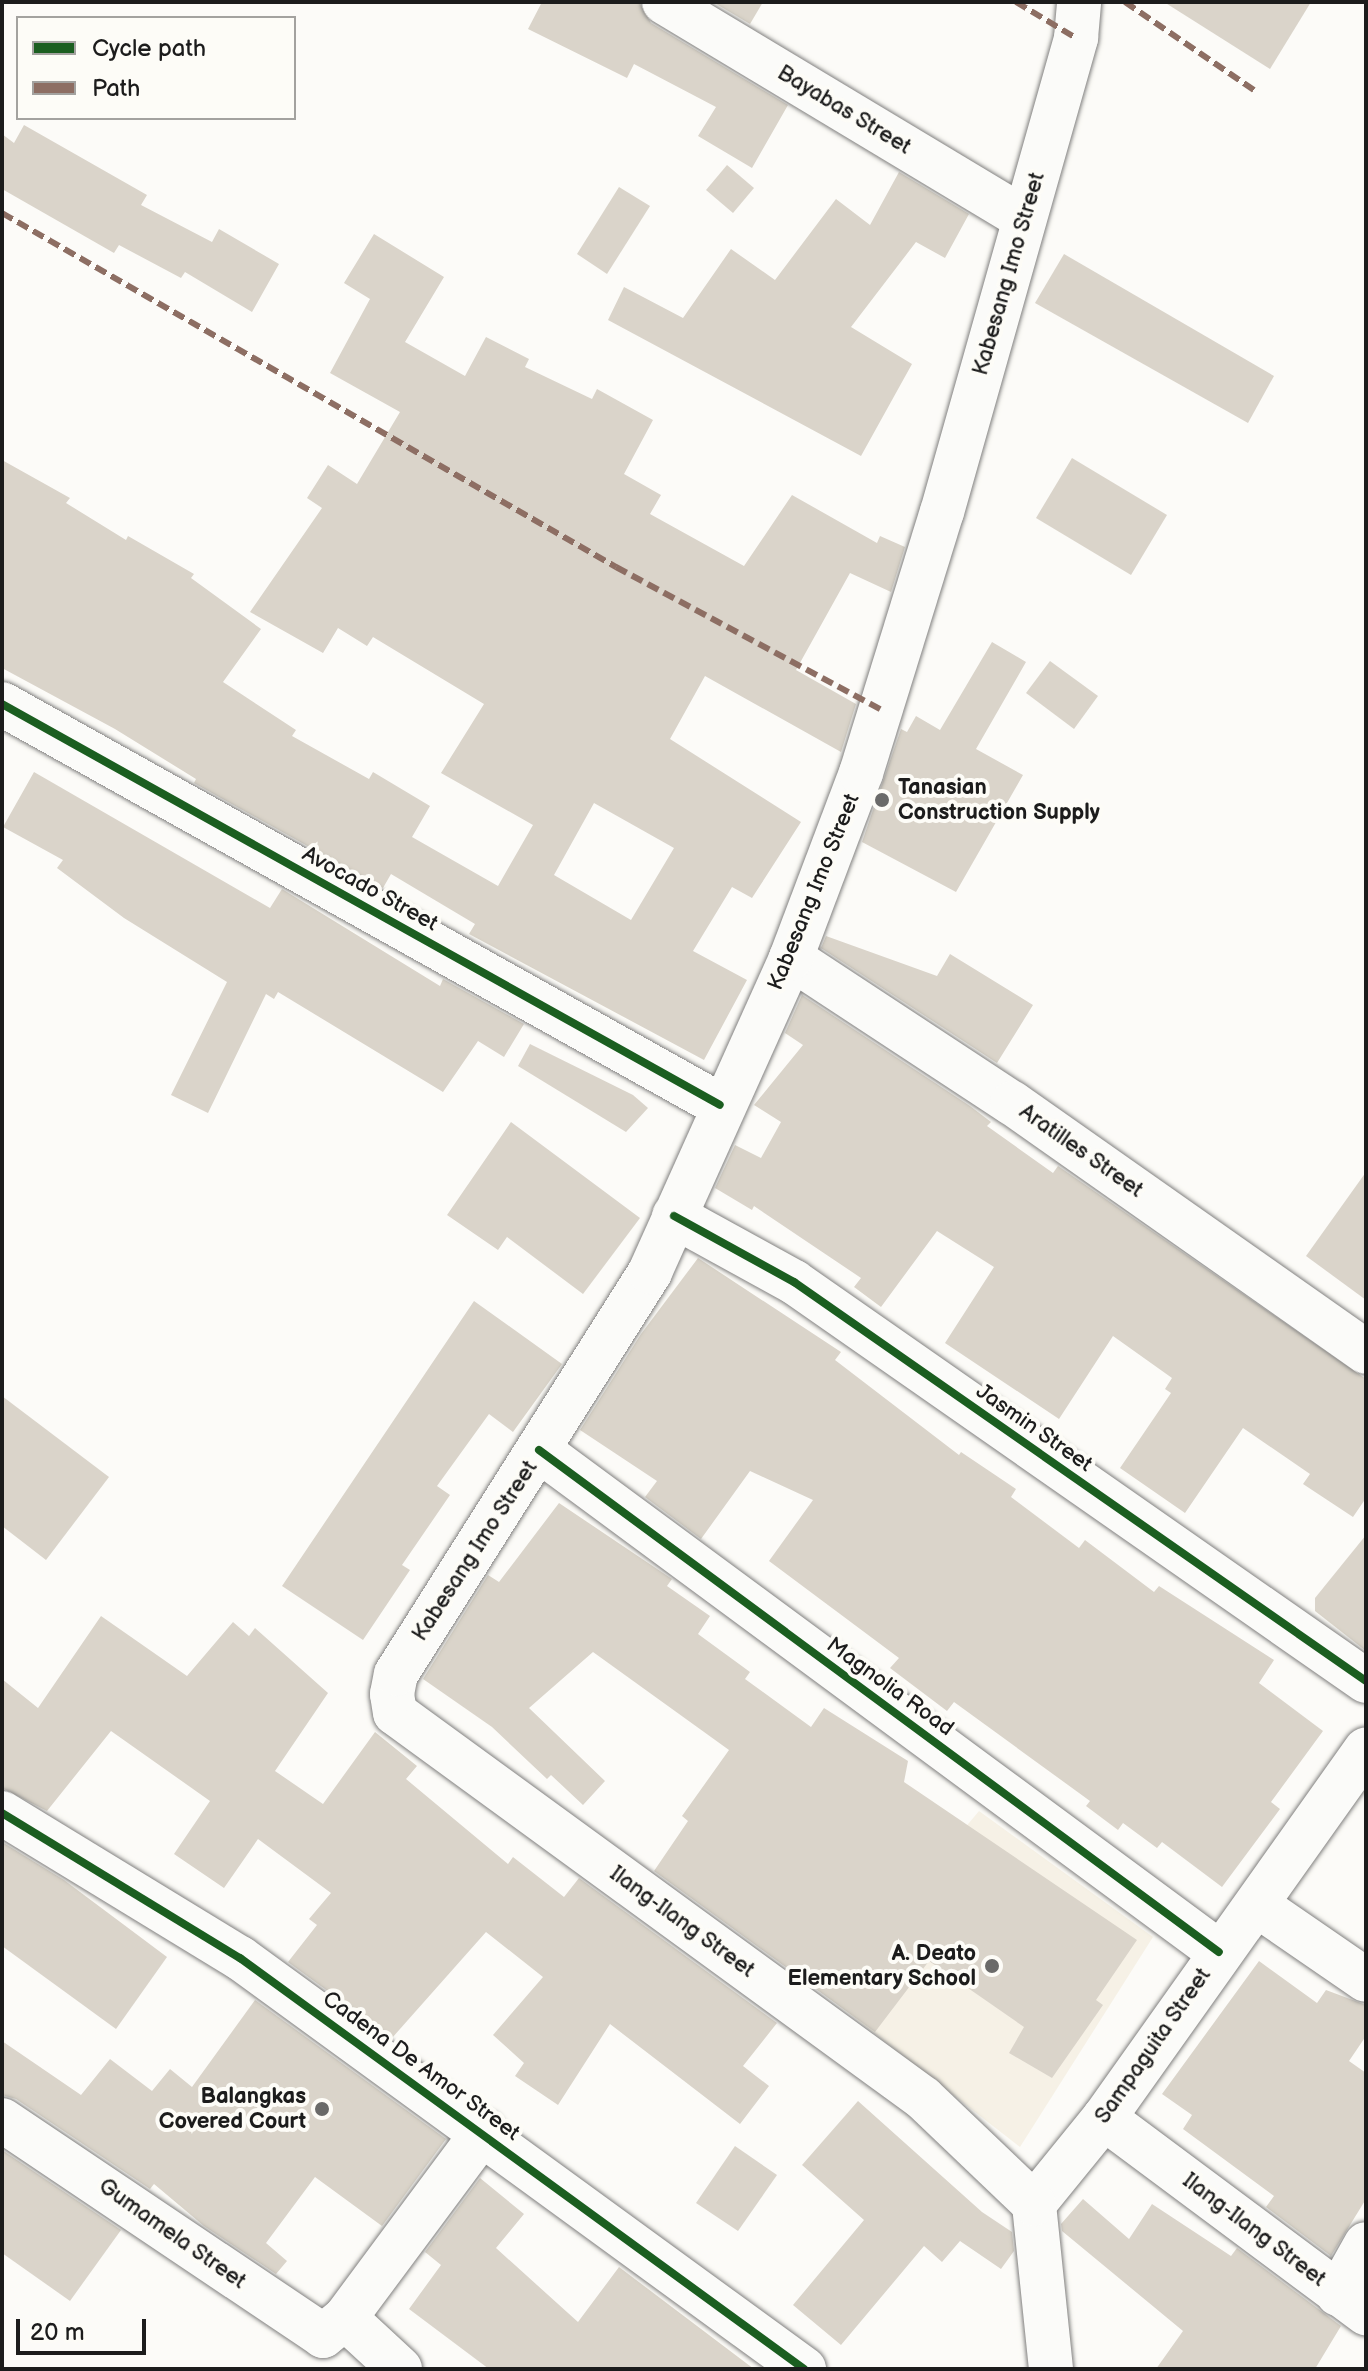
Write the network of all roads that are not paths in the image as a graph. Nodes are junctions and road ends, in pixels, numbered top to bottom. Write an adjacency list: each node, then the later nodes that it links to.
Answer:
1 (664, 2): 3 (street, Bayabas Street)
2 (1079, 2): 3 (street, Kabesang Imo Street)
3 (1024, 218): 5 (street, Kabesang Imo Street)
4 (2, 704): 6 (street, Avocado Street)
5 (791, 958): 6 (street, Kabesang Imo Street); 8 (street, Aratilles Street)
6 (720, 1105): 7 (street, Kabesang Imo Street)
7 (674, 1216): 9 (street, Kabesang Imo Street); 10 (street, Jasmin Street)
8 (1366, 1352)
9 (539, 1450): 11 (street, Kabesang Imo Street); 15 (street, Magnolia Road)
10 (1366, 1681)
11 (395, 1713): 20 (street, Ilang-Ilang Street)
12 (1366, 1750): 14 (street, Sampaguita Street)
13 (2, 1813): 19 (street, Cadena De Amor Street)
14 (1257, 1905): 15 (street, Sampaguita Street); 16 (street)
15 (1219, 1952): 17 (street, Sampaguita Street)
16 (1366, 1980)
17 (1104, 2118): 20 (street, Sampaguita Street); 22 (street, Ilang-Ilang Street)
18 (2, 2120): 23 (street, Gumamela Street)
19 (483, 2132): 23 (street, Gumamela Street); 25 (street, Cadena De Amor Street)
20 (1034, 2204): 26 (street)
21 (1366, 2244): 22 (street)
22 (1352, 2303)
23 (345, 2318): 24 (street)
24 (400, 2369)
25 (804, 2369)
26 (1051, 2369)

